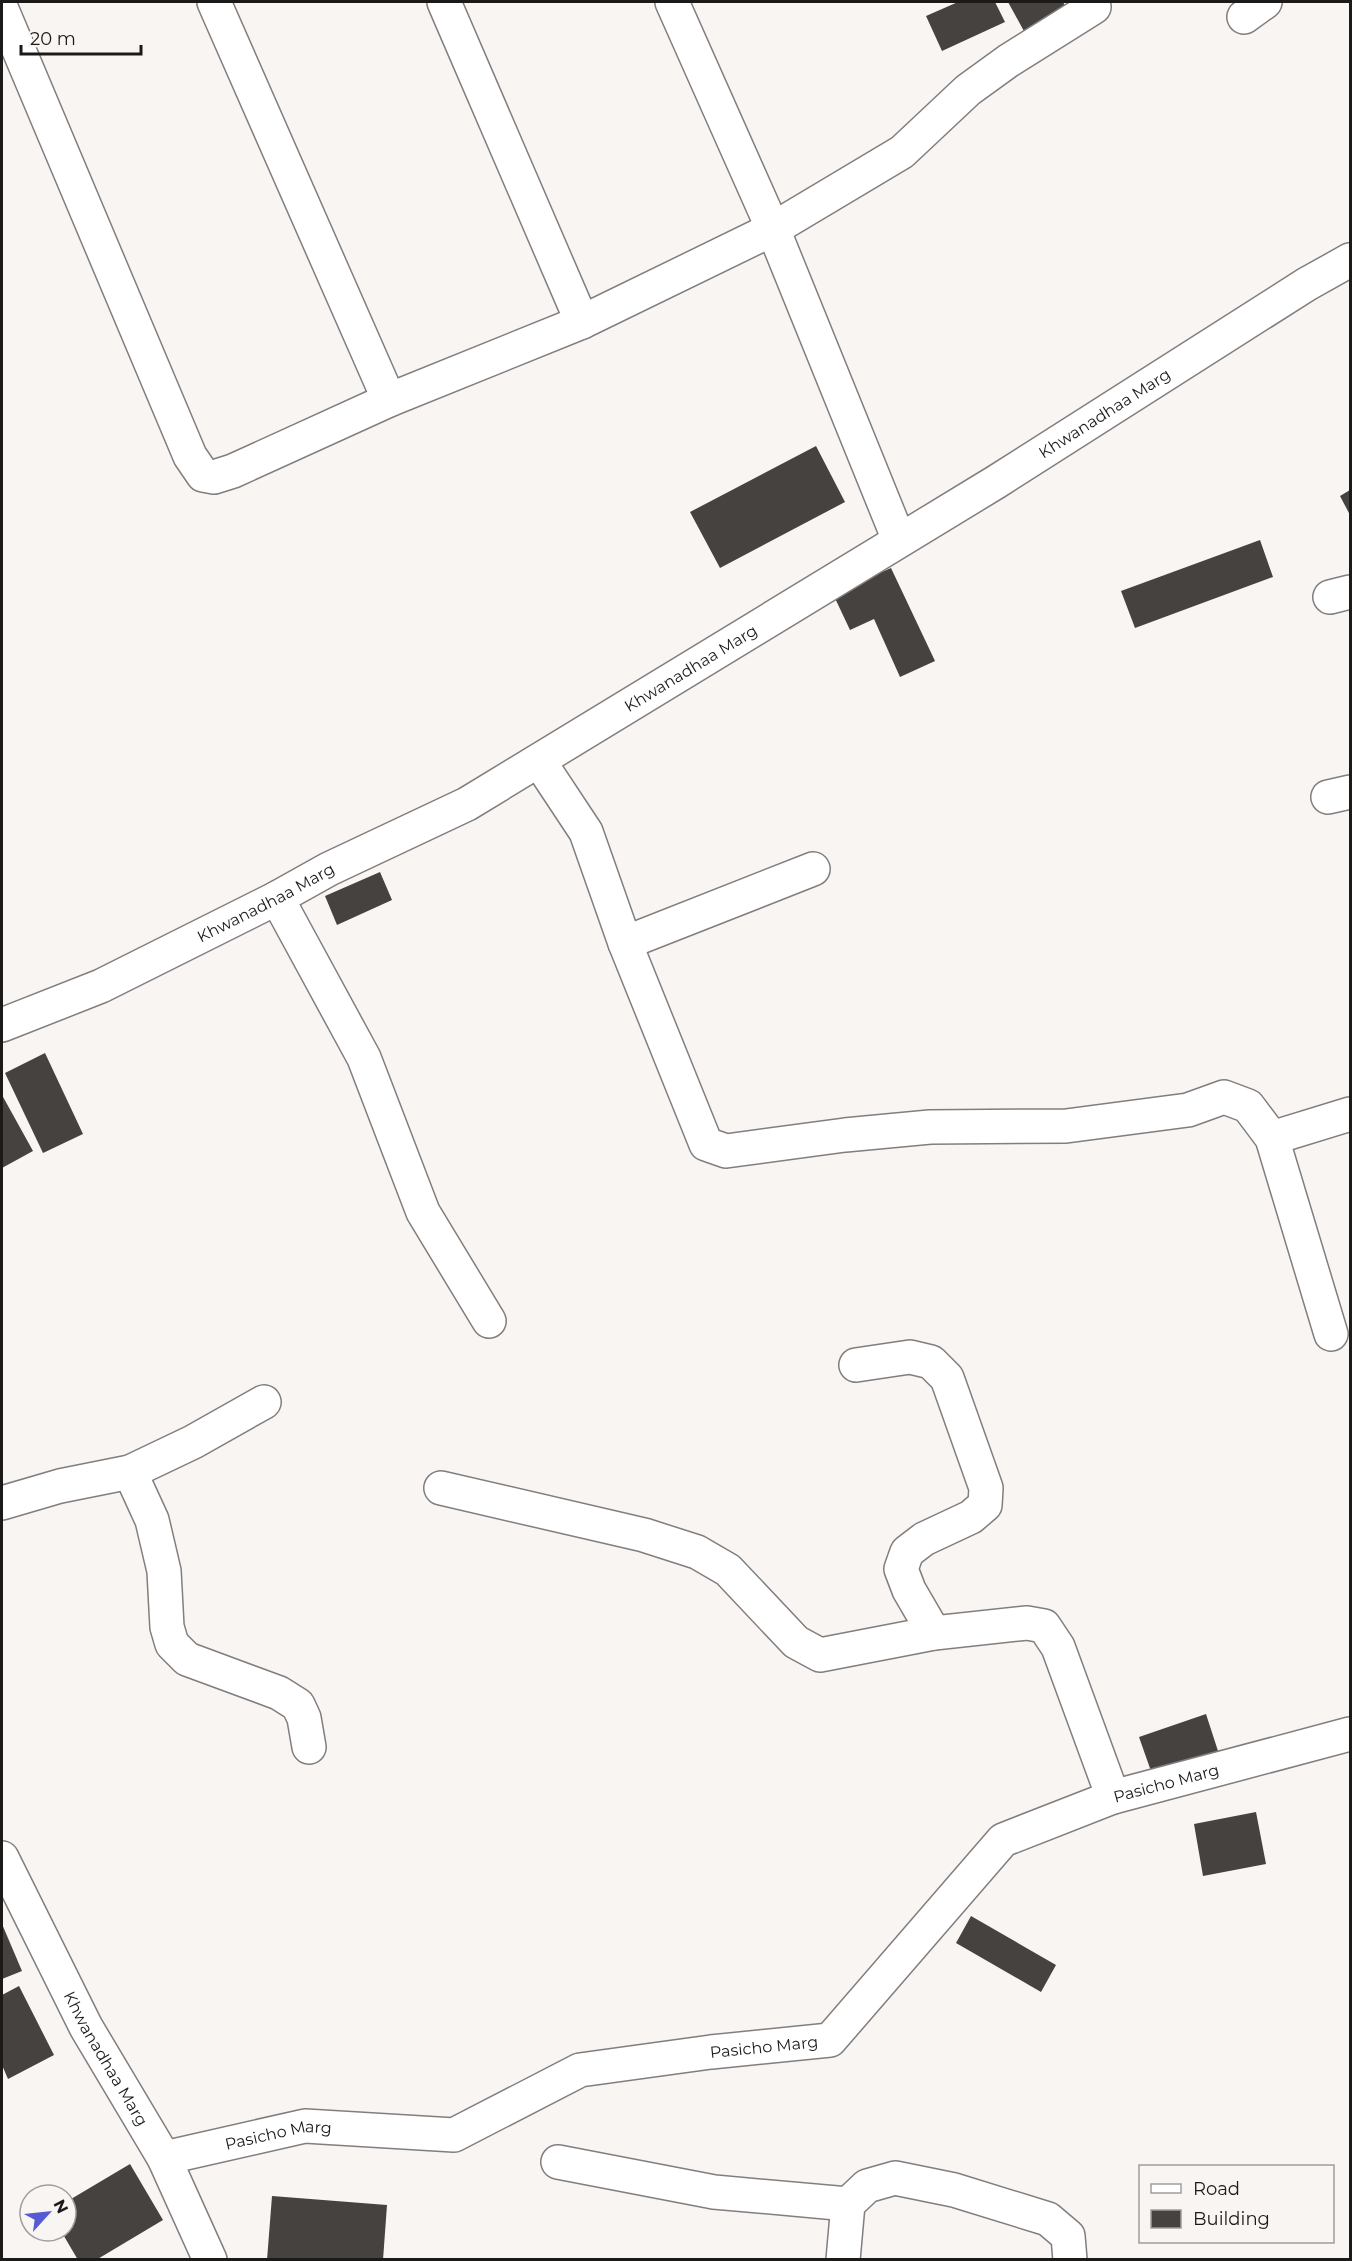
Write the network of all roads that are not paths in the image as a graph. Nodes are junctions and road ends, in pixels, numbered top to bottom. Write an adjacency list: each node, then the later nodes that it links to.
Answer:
1 (214, 2): 9 (street)
2 (444, 2): 8 (street)
3 (672, 2): 6 (street)
4 (1094, 7): 6 (street)
5 (2, 10): 9 (street)
6 (773, 229): 8 (street); 10 (street)
7 (1350, 260): 10 (street, Khwanadhaa Marg)
8 (582, 322): 9 (street)
9 (389, 400)
10 (899, 540): 11 (street, Khwanadhaa Marg)
11 (539, 761): 13 (street, Khwanadhaa Marg); 14 (street)
12 (813, 869): 14 (street)
13 (277, 898): 15 (street, Khwanadhaa Marg); 18 (street)
14 (625, 943): 17 (street)
15 (2, 1025)
16 (1350, 1114): 17 (street)
17 (1272, 1138): 19 (street)
18 (489, 1321)
19 (1331, 1334)
20 (856, 1365): 25 (street)
21 (264, 1402): 22 (street)
22 (130, 1472): 24 (street); 27 (street)
23 (441, 1488): 25 (street)
24 (2, 1503)
25 (934, 1633): 28 (street)
26 (1350, 1734): 28 (street, Pasicho Marg)
27 (309, 1747)
28 (1113, 1797): 30 (street, Pasicho Marg)
29 (2, 1858): 30 (street, Khwanadhaa Marg)
30 (164, 2158): 33 (street, Khwanadhaa Marg)
31 (558, 2162): 32 (street)
32 (848, 2205): 34 (street); 35 (street)
33 (210, 2259)
34 (843, 2259)
35 (1070, 2259)

